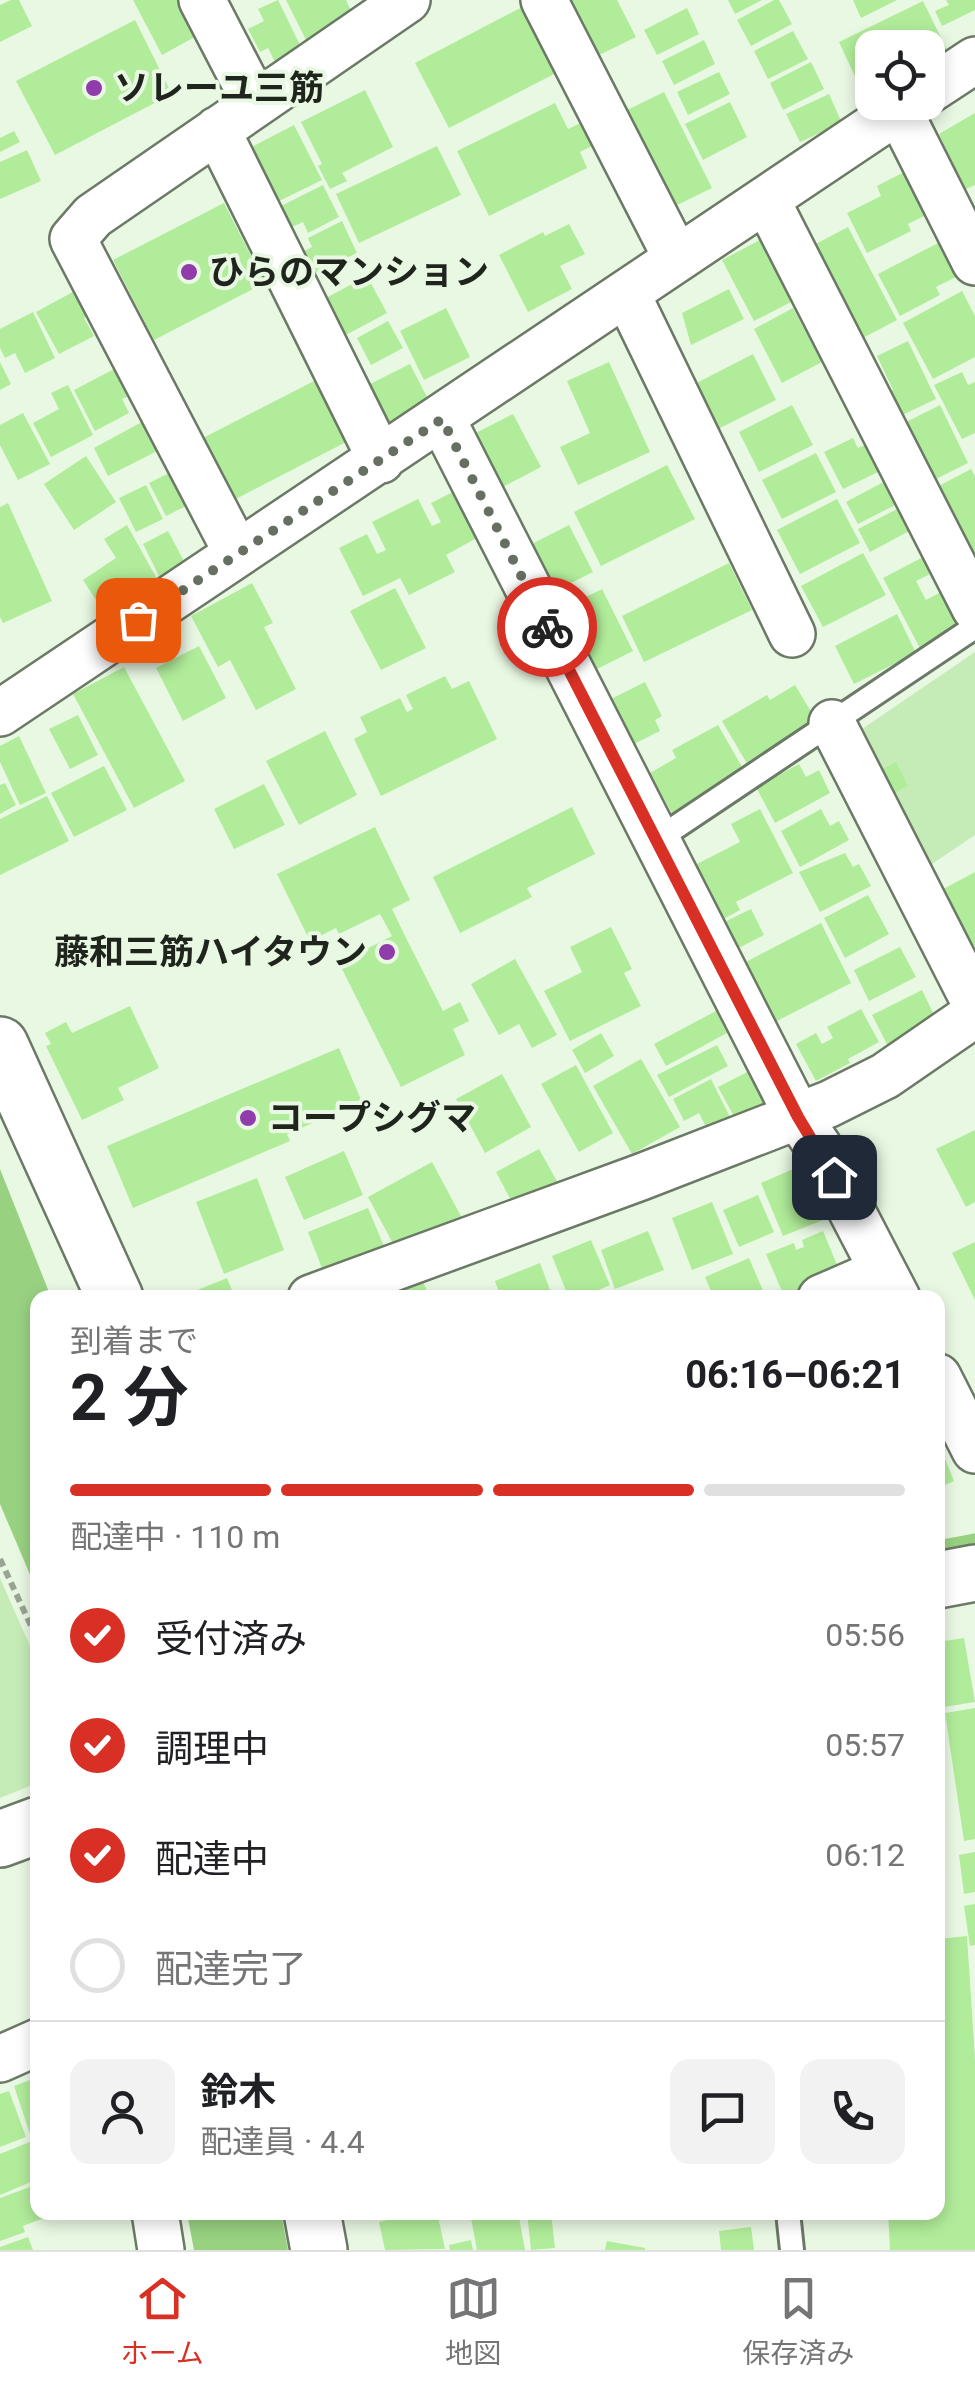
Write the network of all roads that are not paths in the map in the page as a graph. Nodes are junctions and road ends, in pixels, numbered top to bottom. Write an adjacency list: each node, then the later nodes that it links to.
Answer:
1 (202, 0): 6 (street)
2 (544, 0): 11 (street)
3 (383, 7): 6 (street)
4 (975, 60): 5 (street)
5 (945, 80)
6 (255, 102): 9 (street)
7 (886, 120): 10 (street)
8 (919, 120): 12 (street)
9 (217, 130): 15 (street); 16 (street)
10 (767, 201): 11 (street); 17 (street)
11 (677, 260): 13 (street)
12 (975, 262)
13 (627, 294): 14 (street); 19 (street)
14 (442, 419): 15 (street); 22 (street)
15 (381, 460): 16 (street)
16 (238, 553): 20 (street)
17 (975, 608)
18 (975, 627): 21 (lane)
19 (792, 634)
20 (0, 713)
21 (832, 724): 22 (lane); 23 (street)
22 (655, 840): 26 (street)
23 (975, 1003)
24 (975, 1014): 26 (street)
25 (0, 1045): 28 (main road)
26 (798, 1117): 27 (street); 29 (street)
27 (890, 1284): 30 (street)
28 (111, 1290)
29 (333, 1290)
30 (860, 1290)
31 (945, 1391): 32 (street)
32 (975, 1450)
33 (975, 1573): 34 (main road)
34 (945, 1579)
35 (30, 1827): 36 (main road)
36 (0, 1839)
37 (30, 2046): 38 (street)
38 (0, 2059)
39 (156, 2220): 41 (street)
40 (789, 2220): 42 (lane)
41 (161, 2250)
42 (792, 2250)

